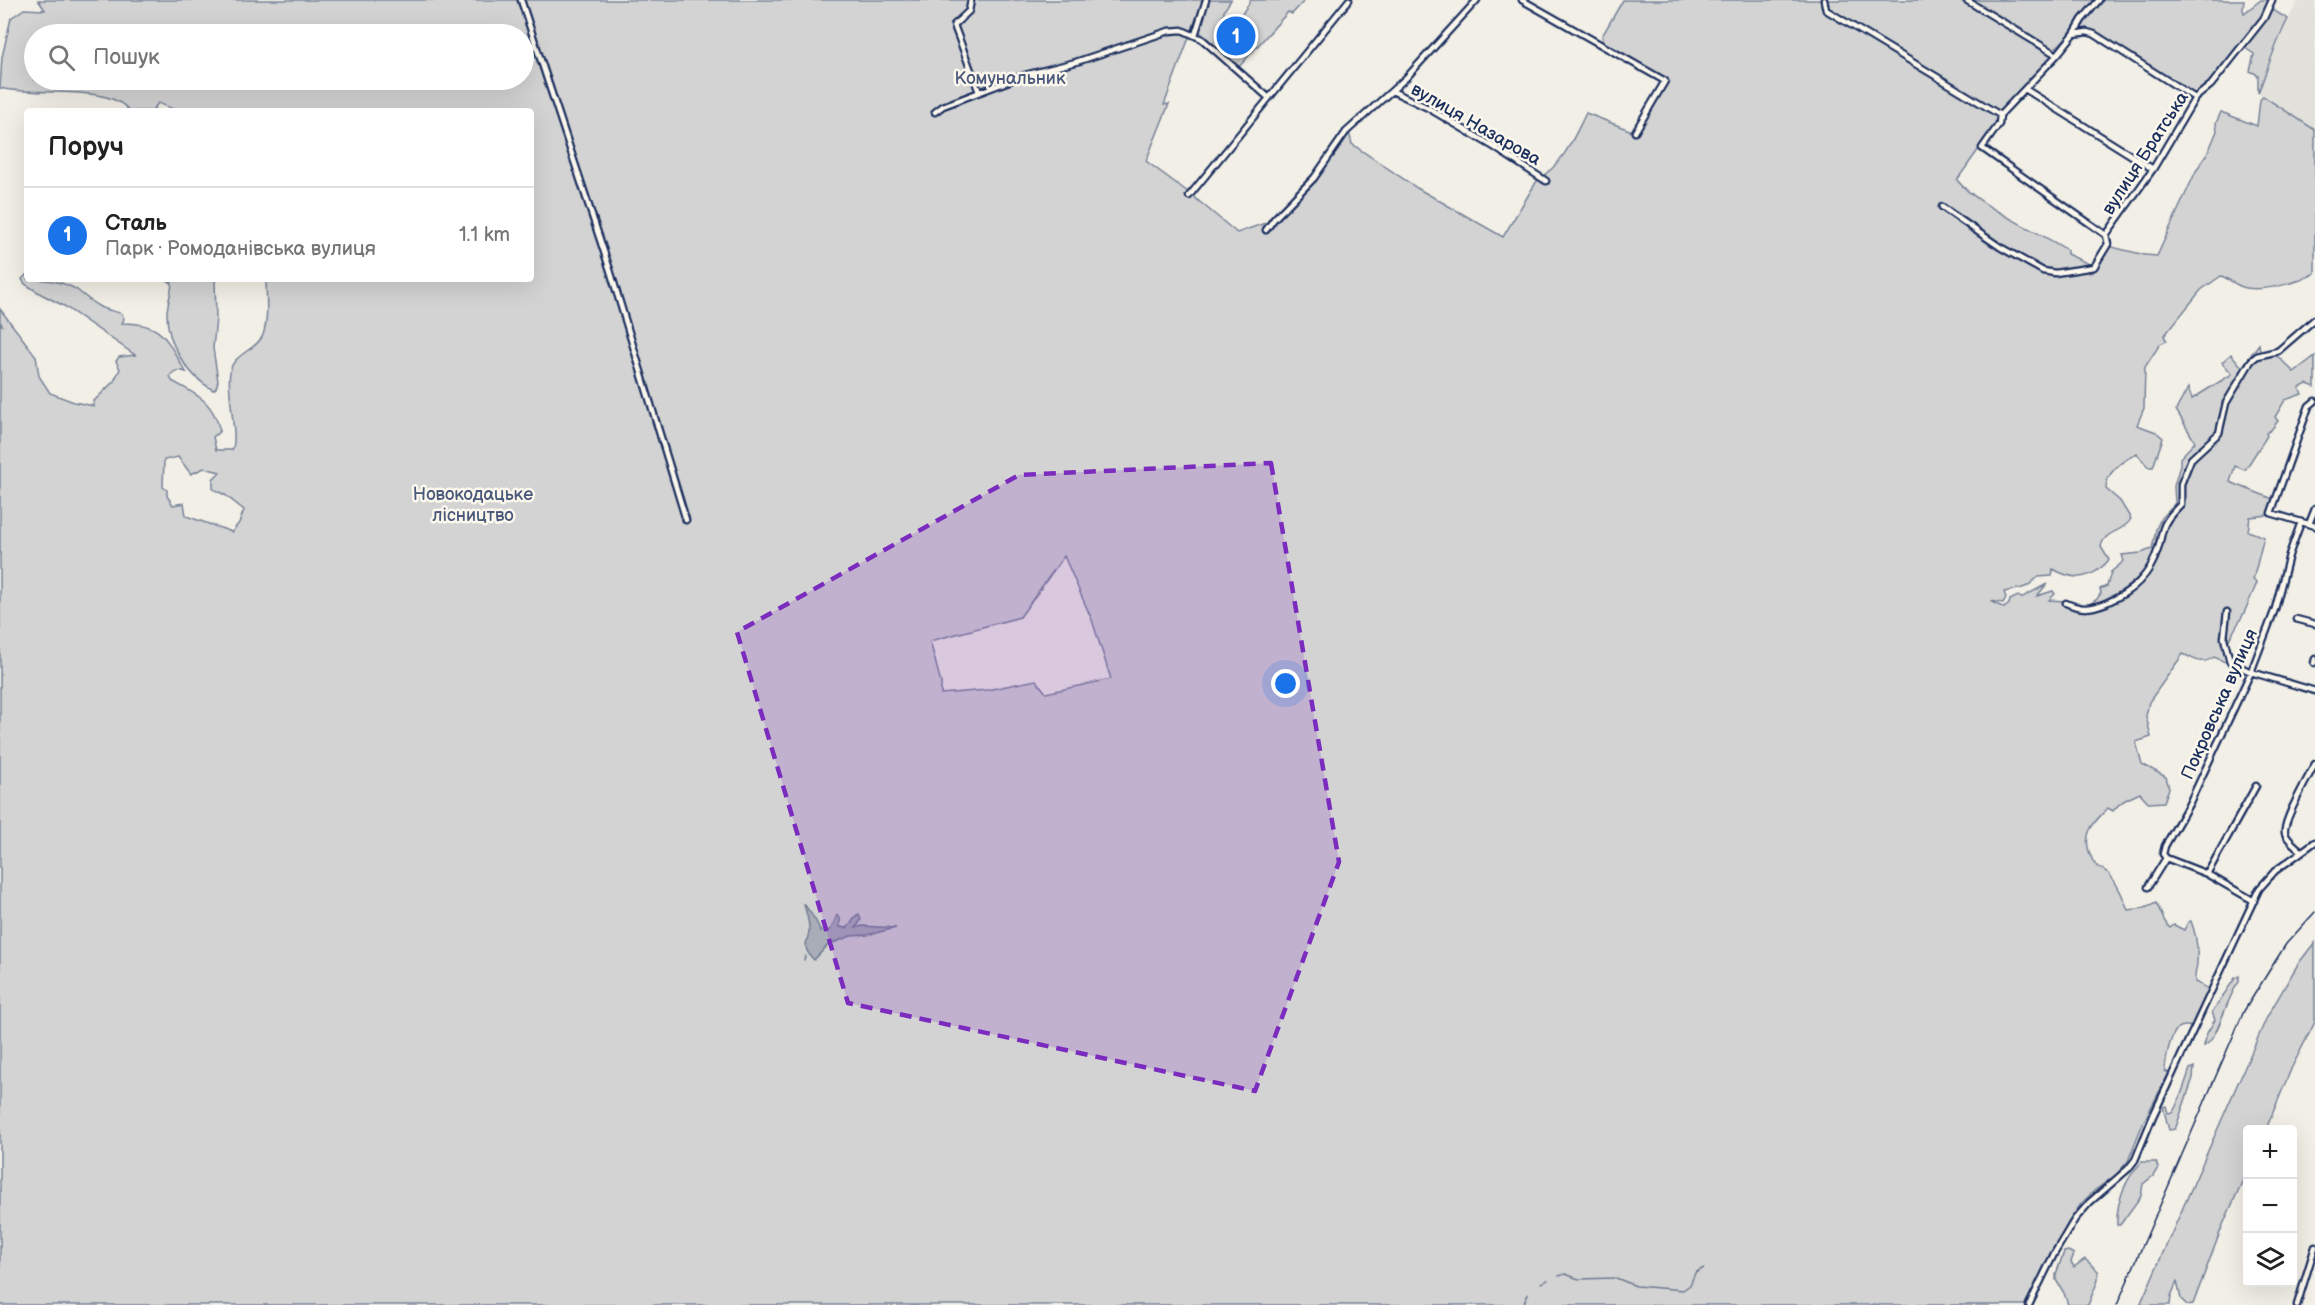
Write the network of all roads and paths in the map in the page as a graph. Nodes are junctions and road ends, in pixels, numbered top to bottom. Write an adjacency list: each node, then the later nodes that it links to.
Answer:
1 (521, 0): 11 (street)
2 (971, 0): 18 (street)
3 (1206, 0): 13 (street)
4 (1348, 0): 19 (street)
5 (1477, 0): 17 (street)
6 (1522, 0): 23 (street)
7 (1824, 0): 22 (street)
8 (1966, 0): 15 (street)
9 (2099, 0): 12 (street)
10 (2271, 0): 20 (street, вулиця Братська)
11 (529, 24)
12 (2074, 34): 15 (street); 20 (street)
13 (1195, 35): 18 (street); 19 (street)
14 (534, 39): 33 (street)
15 (2057, 55): 16 (street)
16 (2025, 89): 22 (street); 24 (street)
17 (1392, 91): 25 (street, вулиця Назарова); 28 (street)
18 (979, 93): 21 (street)
19 (1269, 98): 26 (street)
20 (2195, 98): 24 (street, вулиця Братська)
21 (935, 112)
22 (2000, 115): 29 (street)
23 (1635, 132)
24 (2153, 169): 29 (street, вулиця Братська)
25 (1546, 181)
26 (1189, 196)
27 (1942, 207): 29 (street, вулиця Братська)
28 (1266, 230)
29 (2106, 235)
30 (2315, 319): 37 (street)
31 (2314, 401): 34 (street)
32 (2315, 509): 35 (street)
33 (686, 520)
34 (2301, 522): 35 (street); 41 (street, Покровська вулиця)
35 (2309, 524): 36 (street)
36 (2315, 526)
37 (2066, 603)
38 (2227, 612): 41 (street)
39 (2296, 619): 40 (street)
40 (2315, 624)
41 (2251, 672): 42 (street); 47 (street, Покровська вулиця)
42 (2315, 691)
43 (2315, 764): 46 (street)
44 (2256, 786): 48 (street)
45 (2315, 842): 46 (street)
46 (2301, 851): 50 (street)
47 (2166, 858): 48 (street); 49 (street, Покровська вулиця)
48 (2207, 874): 50 (street)
49 (2148, 887)
50 (2254, 900): 52 (street)
51 (2315, 1247): 53 (street)
52 (2029, 1305)
53 (2297, 1305)

